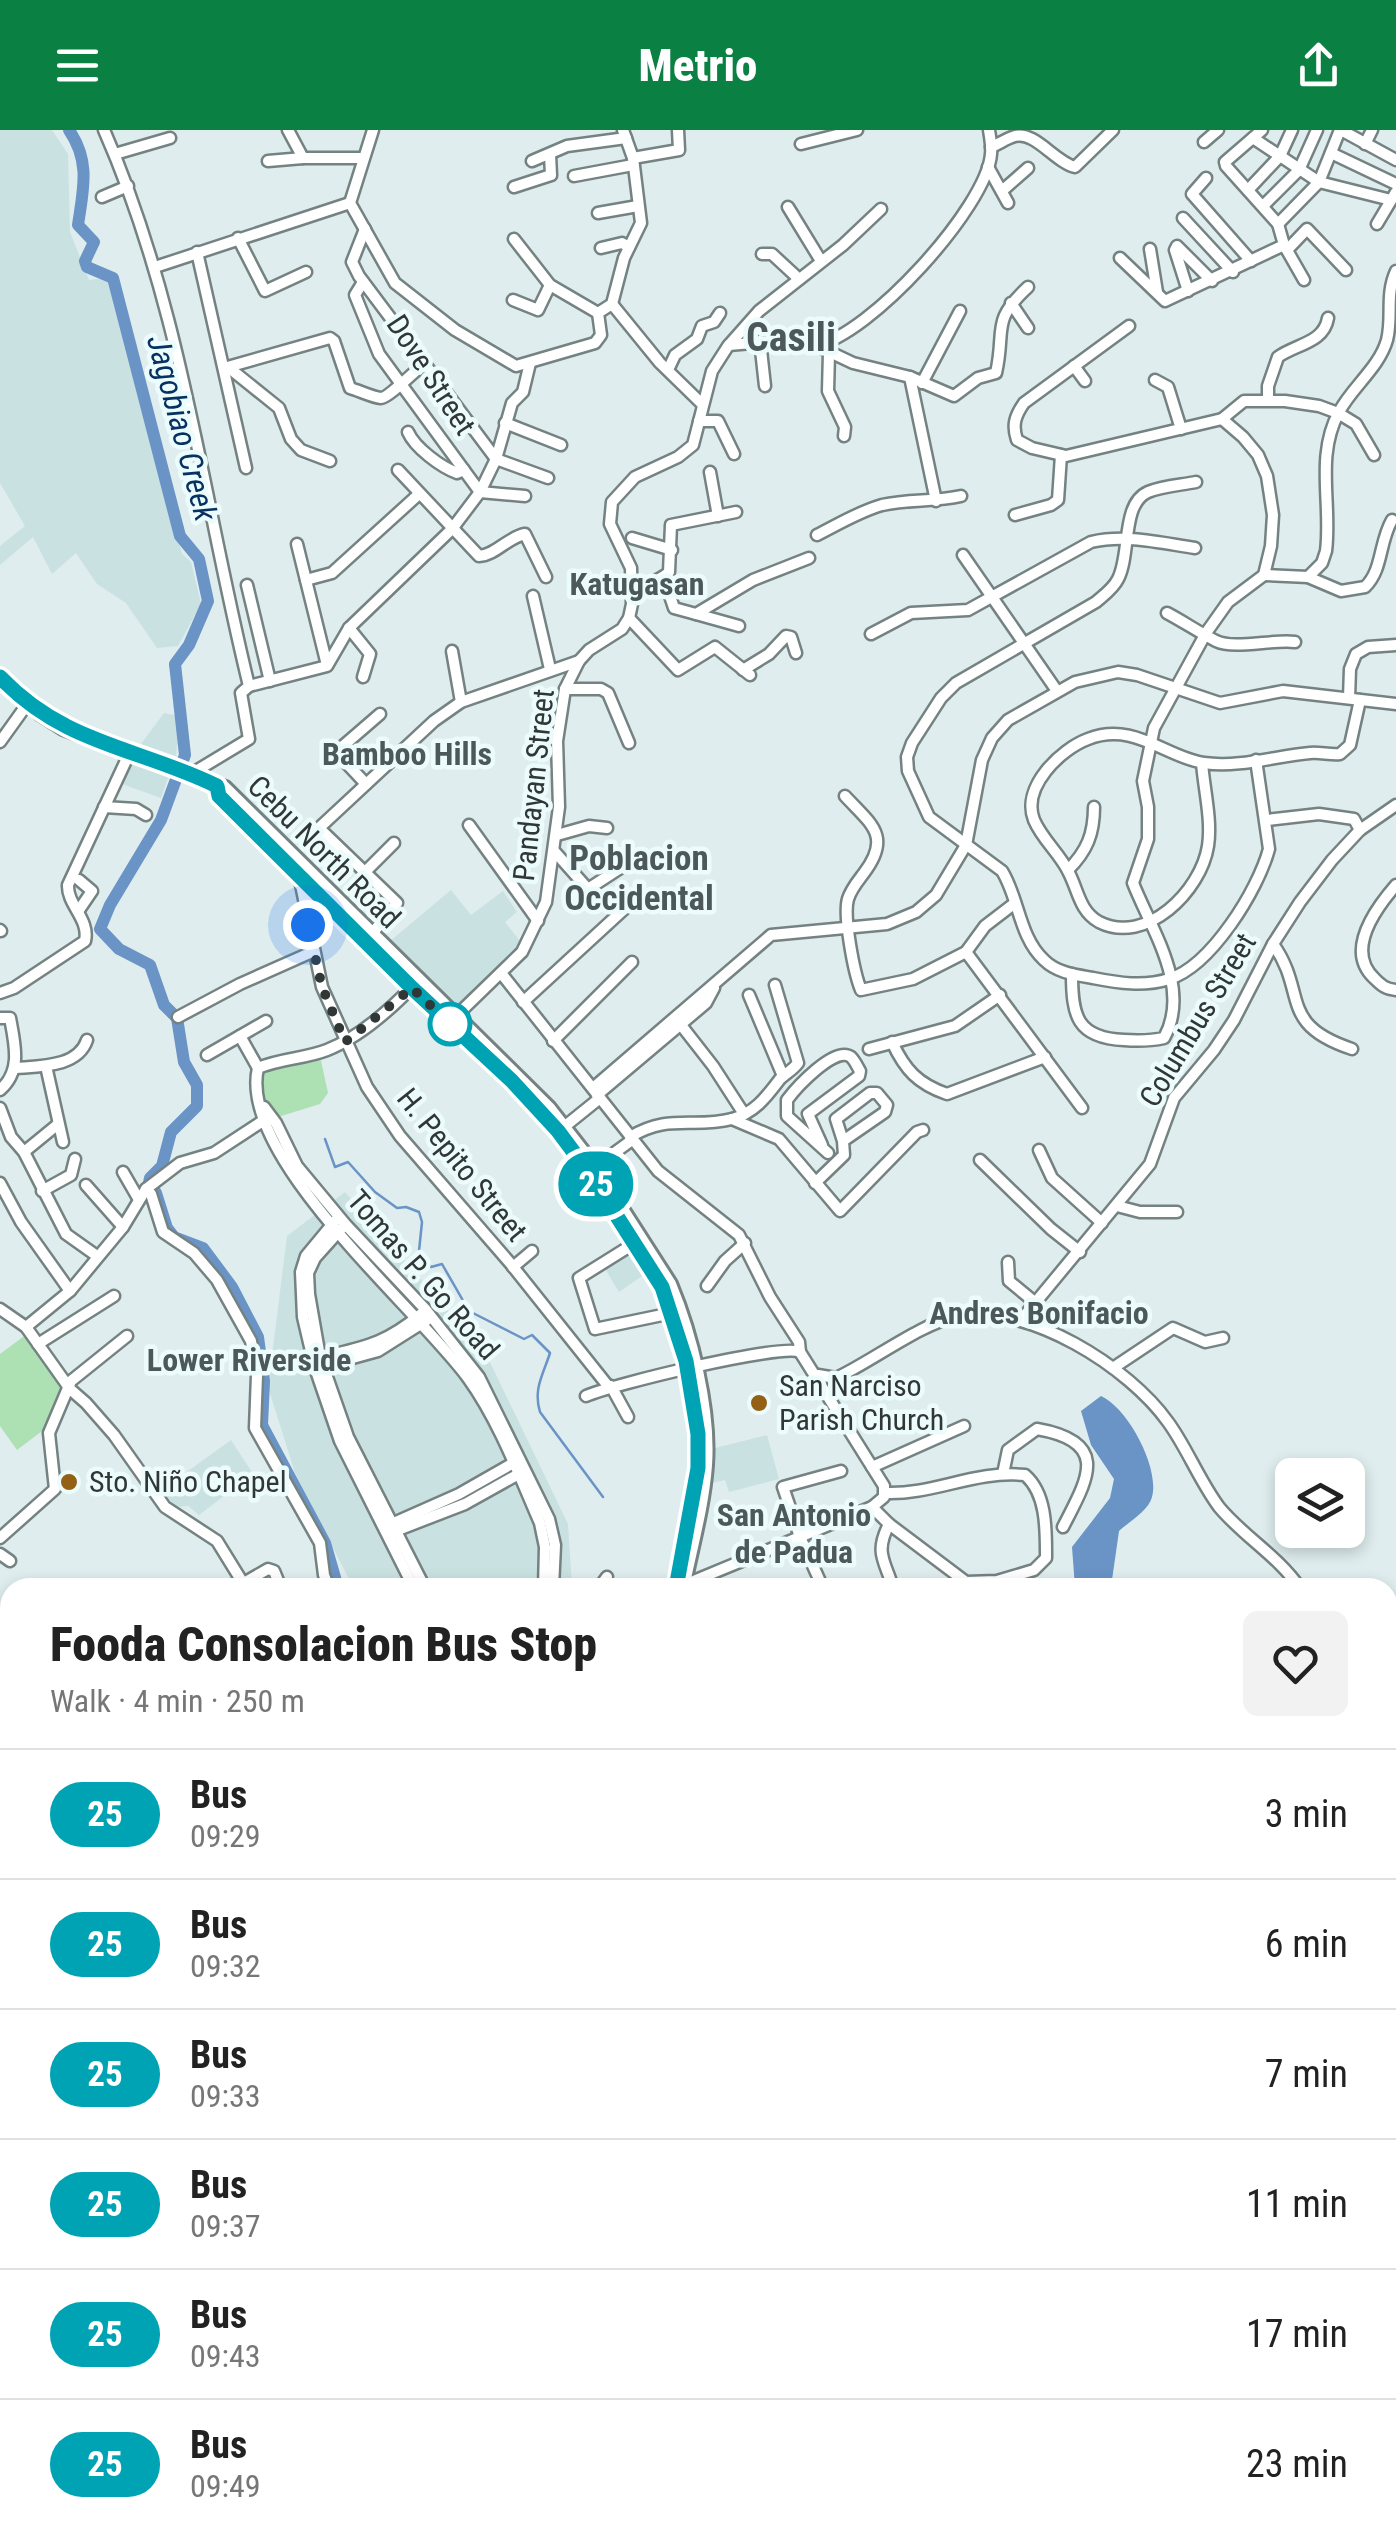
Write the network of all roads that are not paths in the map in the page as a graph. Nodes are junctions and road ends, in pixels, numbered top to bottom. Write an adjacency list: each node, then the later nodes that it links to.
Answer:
1 (104, 130): 21 (street)
2 (288, 130): 24 (street)
3 (373, 130): 25 (street)
4 (678, 130): 29 (street)
5 (857, 130): 17 (street)
6 (989, 130): 19 (street)
7 (1113, 130): 19 (street)
8 (1218, 130): 16 (street)
9 (1292, 130): 23 (street)
10 (1317, 130): 32 (street)
11 (1341, 130): 18 (street); 20 (street)
12 (1372, 130): 18 (street)
13 (624, 134): 22 (street); 29 (street)
14 (1258, 134): 23 (street); 40 (street)
15 (170, 138): 21 (street)
16 (1204, 142)
17 (802, 144)
18 (1364, 144): 26 (street)
19 (991, 147): 30 (street)
20 (1331, 153): 35 (street); 36 (street)
21 (115, 154): 37 (street)
22 (550, 155): 28 (street); 38 (street)
23 (1280, 156): 32 (street); 40 (street)
24 (302, 158): 25 (street); 27 (street)
25 (363, 158): 43 (street)
26 (1396, 160)
27 (268, 161)
28 (532, 161)
29 (633, 162): 33 (street); 45 (street)
30 (988, 167): 39 (street); 88 (street)
31 (1028, 168): 39 (street)
32 (1299, 170): 35 (street); 46 (street)
33 (574, 176)
34 (1206, 178): 63 (street)
35 (1319, 182): 41 (street); 51 (street)
36 (1396, 184)
37 (128, 186): 42 (street); 65 (street)
38 (514, 188)
39 (1003, 190): 44 (street)
40 (1248, 190): 46 (street)
41 (1394, 196): 52 (street)
42 (102, 197)
43 (350, 203): 53 (street); 54 (street)
44 (1008, 203)
45 (638, 206): 49 (street); 56 (street)
46 (1263, 206): 51 (street)
47 (788, 207): 64 (street)
48 (881, 209): 64 (street)
49 (598, 213)
50 (1183, 218): 68 (street)
51 (1278, 224): 58 (street)
52 (1376, 224)
53 (365, 229): 73 (street, Dove Street); 92 (street)
54 (238, 238): 60 (street); 67 (street)
55 (514, 240): 74 (street)
56 (630, 247): 57 (street); 80 (street)
57 (601, 248)
58 (1285, 248): 63 (street); 66 (street); 71 (street)
59 (1150, 249): 77 (street)
60 (197, 252): 65 (street); 94 (street)
61 (762, 254): 70 (street)
62 (1120, 258): 77 (street)
63 (1251, 261): 68 (street)
64 (821, 262): 70 (street)
65 (155, 267): 170 (street)
66 (1346, 270)
67 (306, 272)
68 (1233, 272): 72 (street)
69 (1396, 272): 104 (street)
70 (799, 279): 89 (street)
71 (1304, 280)
72 (1212, 281): 76 (street); 76 (street)
73 (363, 282): 91 (street); 100 (street, Dove Street)
74 (550, 286): 78 (street); 82 (street)
75 (1028, 287): 79 (street)
76 (1188, 291): 77 (street)
77 (1158, 293)
78 (513, 300)
79 (1012, 302): 86 (street); 99 (street)
80 (612, 304): 82 (street); 95 (street)
81 (960, 311): 99 (street)
82 (598, 313): 92 (street)
83 (720, 313): 95 (street)
84 (1328, 318): 102 (street)
85 (1129, 326): 93 (street)
86 (1028, 328)
87 (760, 342): 88 (street); 89 (street); 101 (street)
88 (815, 345): 90 (street)
89 (728, 346): 103 (street)
90 (830, 353): 96 (street); 110 (street)
91 (425, 363): 100 (street); 116 (street)
92 (530, 363): 107 (street)
93 (1074, 366): 97 (street); 114 (street)
94 (226, 367): 100 (street); 118 (street); 119 (street)
95 (668, 370): 103 (street)
96 (910, 377): 99 (street); 129 (street)
97 (1085, 380)
98 (1154, 380): 108 (street)
99 (922, 383)
100 (399, 384): 121 (street, Dove Street)
101 (765, 386)
102 (1268, 400): 104 (street); 105 (street)
103 (702, 403): 106 (street)
104 (1338, 412): 115 (street); 144 (street)
105 (1222, 419): 108 (street); 143 (street)
106 (699, 422): 113 (street); 149 (street)
107 (506, 423): 111 (street); 116 (street)
108 (1181, 429): 112 (street)
109 (408, 432): 121 (street)
110 (844, 436)
111 (561, 445)
112 (1112, 447): 114 (street); 117 (street)
113 (734, 454)
114 (1061, 455): 131 (street)
115 (1374, 455)
116 (496, 459): 123 (street); 125 (street)
117 (1114, 460)
118 (330, 461)
119 (246, 468)
120 (398, 470): 126 (street)
121 (464, 470): 125 (street, Dove Street)
122 (710, 472): 132 (street)
123 (548, 478)
124 (1196, 482): 137 (street)
125 (480, 492): 127 (street); 134 (street)
126 (418, 494): 134 (street); 147 (street)
127 (525, 496)
128 (962, 496): 129 (street)
129 (936, 501): 135 (street)
130 (736, 512): 132 (street)
131 (1016, 514)
132 (718, 516): 140 (street)
133 (1392, 520): 144 (street)
134 (452, 530): 145 (street); 156 (street)
135 (817, 535)
136 (632, 538): 140 (street)
137 (1129, 539): 139 (street); 151 (street); 159 (street)
138 (297, 544): 147 (street)
139 (1196, 548)
140 (672, 550): 146 (street)
141 (963, 554): 151 (street)
142 (809, 558): 153 (street)
143 (1264, 575): 144 (street); 157 (street)
144 (1308, 576)
145 (546, 577)
146 (664, 578): 149 (street); 153 (street)
147 (306, 580): 165 (street)
148 (247, 585): 169 (street)
149 (633, 589): 154 (street)
150 (533, 596): 166 (street)
151 (992, 596): 158 (street); 159 (street)
152 (1167, 613): 157 (street)
153 (696, 614): 155 (street)
154 (629, 618): 163 (street); 164 (street, Pandayan Street)
155 (738, 626)
156 (349, 628): 165 (street); 168 (street)
157 (1206, 633): 160 (street); 171 (street)
158 (871, 634)
159 (1024, 642): 173 (street); 199 (street)
160 (1295, 642)
161 (1396, 645): 174 (street)
162 (452, 651): 175 (street)
163 (796, 653)
164 (579, 661): 166 (street); 172 (street, Pandayan Street)
165 (327, 666): 169 (street)
166 (550, 669): 175 (street)
167 (0, 677): 176 (main road)
168 (363, 678)
169 (270, 681): 170 (street)
170 (249, 686): 185 (street)
171 (1177, 688): 173 (street); 174 (street); 179 (street)
172 (565, 689): 181 (street); 197 (street, Pandayan Street)
173 (1057, 691): 199 (street)
174 (1355, 699): 177 (street); 183 (street)
175 (461, 702): 186 (street)
176 (28, 703): 180 (street); 182 (main road)
177 (1396, 704)
178 (380, 714): 186 (street)
179 (1150, 740): 184 (street); 202 (street); 211 (street)
180 (0, 742)
181 (629, 742)
182 (130, 752): 185 (main road); 190 (street)
183 (1256, 760): 184 (street); 193 (street)
184 (1202, 763): 211 (street)
185 (184, 771): 187 (main road)
186 (366, 784): 203 (street)
187 (217, 786): 204 (main road, Cebu North Road); 213 (main road, Cebu North Road)
188 (845, 796): 212 (street)
189 (1396, 805): 196 (street, Columbus Street)
190 (104, 807): 192 (street); 209 (street)
191 (1094, 807): 202 (street)
192 (146, 815)
193 (1267, 820): 196 (street); 220 (street)
194 (469, 825): 210 (street)
195 (607, 828): 197 (street)
196 (1360, 830): 214 (street, Columbus Street)
197 (557, 835): 200 (street, Pandayan Street)
198 (394, 843): 203 (street)
199 (966, 846): 208 (street); 212 (street)
200 (555, 852): 201 (street); 210 (street, Pandayan Street)
201 (630, 861)
202 (1068, 870): 211 (street)
203 (365, 872): 213 (street)
204 (299, 875): 215 (street, H. Pepito Street); 221 (main road, Cebu North Road)
205 (79, 880): 209 (street)
206 (1396, 885): 223 (street)
207 (634, 900): 227 (street)
208 (1015, 903): 216 (street); 219 (street)
209 (79, 910): 224 (street)
210 (538, 921): 218 (street, Pandayan Street)
211 (1150, 923): 220 (street)
212 (849, 929): 216 (street); 228 (street)
213 (371, 935): 221 (main road, Cebu North Road)
214 (1273, 944): 240 (street); 273 (street, Columbus Street)
215 (312, 952): 231 (street); 237 (street, H. Pepito Street)
216 (966, 952): 226 (street)
217 (632, 962): 236 (street)
218 (501, 973): 227 (street); 229 (street, Pandayan Street)
219 (1072, 974): 220 (street); 220 (street)
220 (1173, 978)
221 (415, 985): 229 (main road, Cebu North Road); 237 (street); 256 (main road, Cebu North Road)
222 (775, 985): 246 (street)
223 (1396, 990)
224 (0, 994)
225 (749, 995): 246 (street)
226 (1000, 995): 238 (street); 242 (street)
227 (523, 1002): 236 (street)
228 (697, 1003): 233 (street); 248 (street)
229 (454, 1017): 256 (main road, Cebu North Road)
230 (0, 1018): 244 (street)
231 (178, 1018)
232 (266, 1020): 234 (street)
233 (681, 1025): 248 (street); 251 (street)
234 (240, 1036): 241 (street); 245 (street)
235 (87, 1040): 243 (street)
236 (552, 1041): 248 (street)
237 (345, 1042): 245 (street); 284 (street, H. Pepito Street)
238 (892, 1042): 239 (street); 242 (street)
239 (870, 1049)
240 (1352, 1049)
241 (208, 1055)
242 (1044, 1058): 250 (street)
243 (46, 1066): 244 (street); 255 (street)
244 (16, 1068): 247 (street)
245 (258, 1068): 253 (street, Tomas P. Go Road)
246 (783, 1076): 251 (street)
247 (0, 1090)
248 (596, 1094): 256 (street); 259 (street)
249 (0, 1108): 263 (street)
250 (1082, 1108)
251 (744, 1114): 254 (street)
252 (787, 1116): 252 (street); 258 (street)
253 (268, 1118): 271 (street); 276 (street, Tomas P. Go Road)
254 (732, 1119): 258 (street); 259 (street)
255 (58, 1125): 261 (street); 263 (street)
256 (562, 1129): 266 (main road, Cebu North Road); 279 (main road, Cebu North Road)
257 (923, 1130): 268 (street)
258 (767, 1132): 268 (street)
259 (631, 1138): 266 (street); 278 (street)
260 (842, 1141): 260 (street); 268 (street)
261 (63, 1142)
262 (1039, 1150): 275 (street)
263 (24, 1152): 272 (street)
264 (75, 1159): 272 (street)
265 (980, 1160): 281 (street)
266 (595, 1167): 279 (main road, Cebu North Road)
267 (123, 1172): 271 (street)
268 (815, 1183)
269 (0, 1184): 286 (street)
270 (86, 1185): 277 (street)
271 (147, 1189): 277 (street); 321 (street)
272 (42, 1191): 282 (street)
273 (1117, 1206): 274 (street); 275 (street, Columbus Street)
274 (1177, 1212)
275 (1102, 1223): 281 (street, Columbus Street)
276 (339, 1225): 291 (street, Tomas P. Go Road); 298 (street)
277 (123, 1227): 282 (street)
278 (744, 1243): 285 (street); 297 (street)
279 (640, 1246): 290 (main road, Cebu North Road); 290 (street); 300 (main road, Cebu North Road)
280 (532, 1251): 284 (street)
281 (1080, 1252): 288 (street, Columbus Street)
282 (98, 1256): 286 (street)
283 (1008, 1262): 288 (street)
284 (513, 1266): 302 (street, H. Pepito Street)
285 (707, 1286)
286 (70, 1292): 293 (street)
287 (114, 1296): 296 (street)
288 (1037, 1304): 292 (street, Columbus Street)
289 (0, 1309): 293 (street)
290 (672, 1313): 300 (main road, Cebu North Road)
291 (424, 1317): 298 (street); 307 (street, Tomas P. Go Road)
292 (1021, 1320): 299 (street); 301 (street)
293 (26, 1327): 296 (street)
294 (127, 1336): 303 (street)
295 (1223, 1338): 299 (street)
296 (38, 1344): 303 (street)
297 (800, 1352): 300 (street); 301 (street)
298 (318, 1362): 315 (street)
299 (1113, 1368): 332 (street)
300 (692, 1370): 302 (street); 326 (main road, Cebu North Road)
301 (818, 1376): 308 (street)
302 (610, 1386): 304 (street); 305 (street, H. Pepito Street)
303 (70, 1389): 317 (street); 318 (street)
304 (586, 1396)
305 (628, 1417)
306 (964, 1426): 308 (street)
307 (520, 1466): 315 (street); 324 (street, Tomas P. Go Road); 325 (street, Tomas P. Go Road)
308 (872, 1467): 311 (street)
309 (842, 1471): 316 (street)
310 (1003, 1474): 311 (street); 314 (street); 331 (street)
311 (885, 1493): 312 (street)
312 (872, 1507): 313 (street); 316 (street)
313 (889, 1524): 329 (street); 330 (street)
314 (1062, 1526)
315 (391, 1528): 322 (street); 323 (street)
316 (800, 1537): 327 (street); 328 (street)
317 (0, 1538)
318 (237, 1578)
319 (256, 1578): 320 (street)
320 (276, 1578)
321 (325, 1578)
322 (410, 1578)
323 (419, 1578)
324 (544, 1578)
325 (553, 1578)
326 (681, 1578)
327 (702, 1578)
328 (819, 1578)
329 (889, 1578)
330 (956, 1578)
331 (1013, 1578)
332 (1293, 1578)

